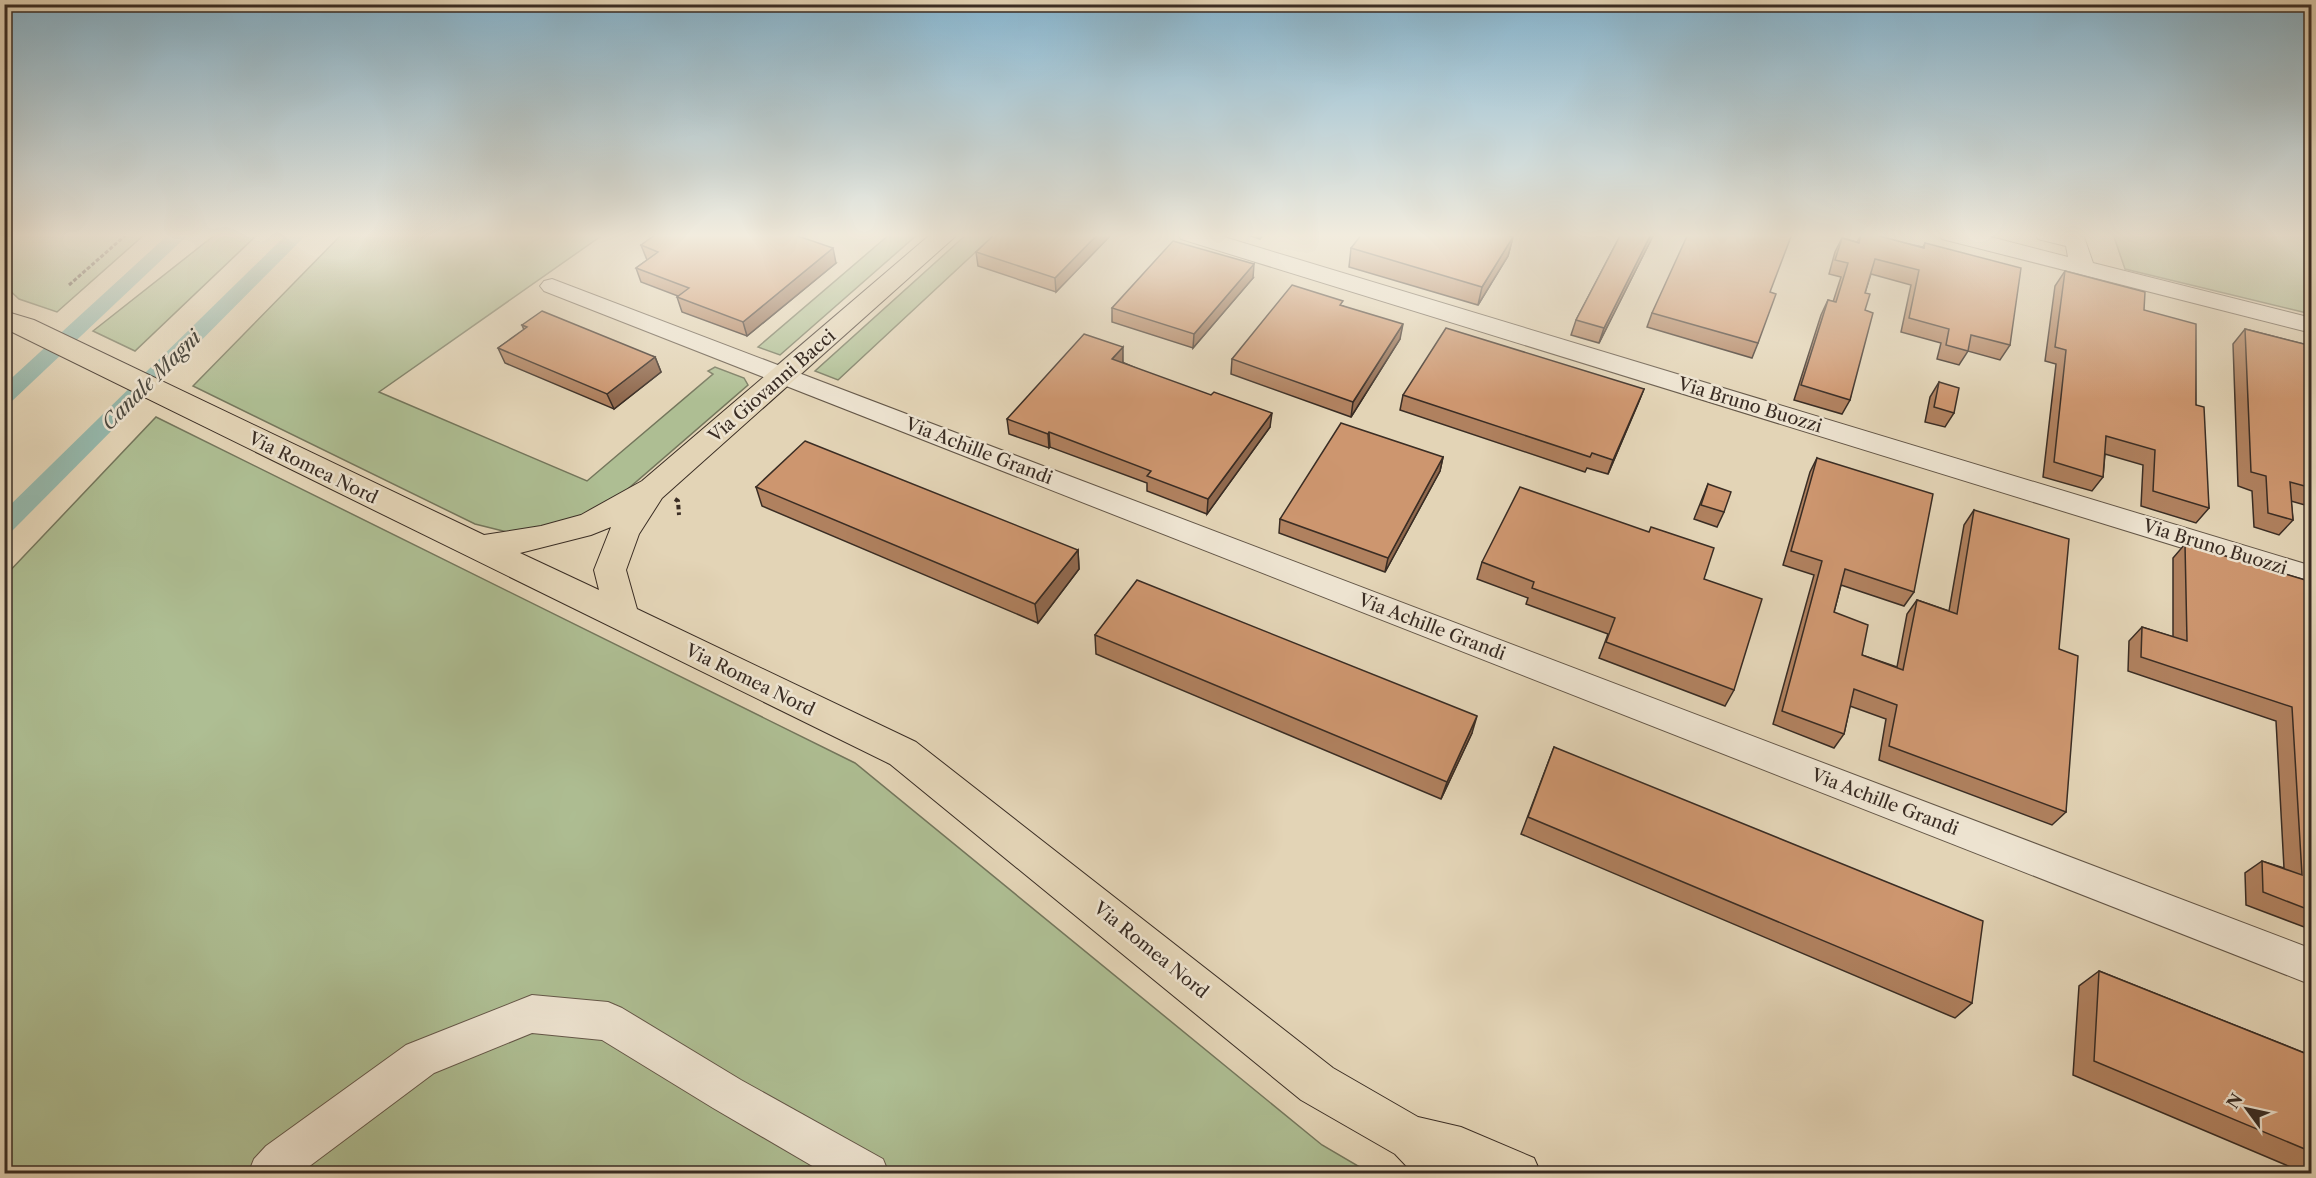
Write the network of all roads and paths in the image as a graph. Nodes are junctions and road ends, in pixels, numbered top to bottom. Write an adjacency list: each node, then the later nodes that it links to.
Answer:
1 (560, 289): 7 (street, Via Achille Grandi)
2 (883, 289): 7 (main road, Via Giovanni Bacci)
3 (1369, 289): 10 (street, Via Bruno Buozzi)
4 (2166, 289): 6 (street)
5 (11, 319): 9 (main road, Via Romea Nord)
6 (2312, 326)
7 (785, 375): 8 (main road, Via Giovanni Bacci); 12 (street, Via Achille Grandi)
8 (653, 489): 9 (main road, Via Giovanni Bacci); 11 (main road, Via Giovanni Bacci)
9 (479, 548): 11 (main road, Via Romea Nord)
10 (2312, 577)
11 (623, 619): 13 (main road, Via Romea Nord)
12 (2312, 967)
13 (1411, 1138): 16 (main road, Via Romea Nord); 17 (main road, Via Romea Nord)
14 (269, 1173): 15 (street)
15 (868, 1173)
16 (1447, 1173)
17 (1518, 1173)

